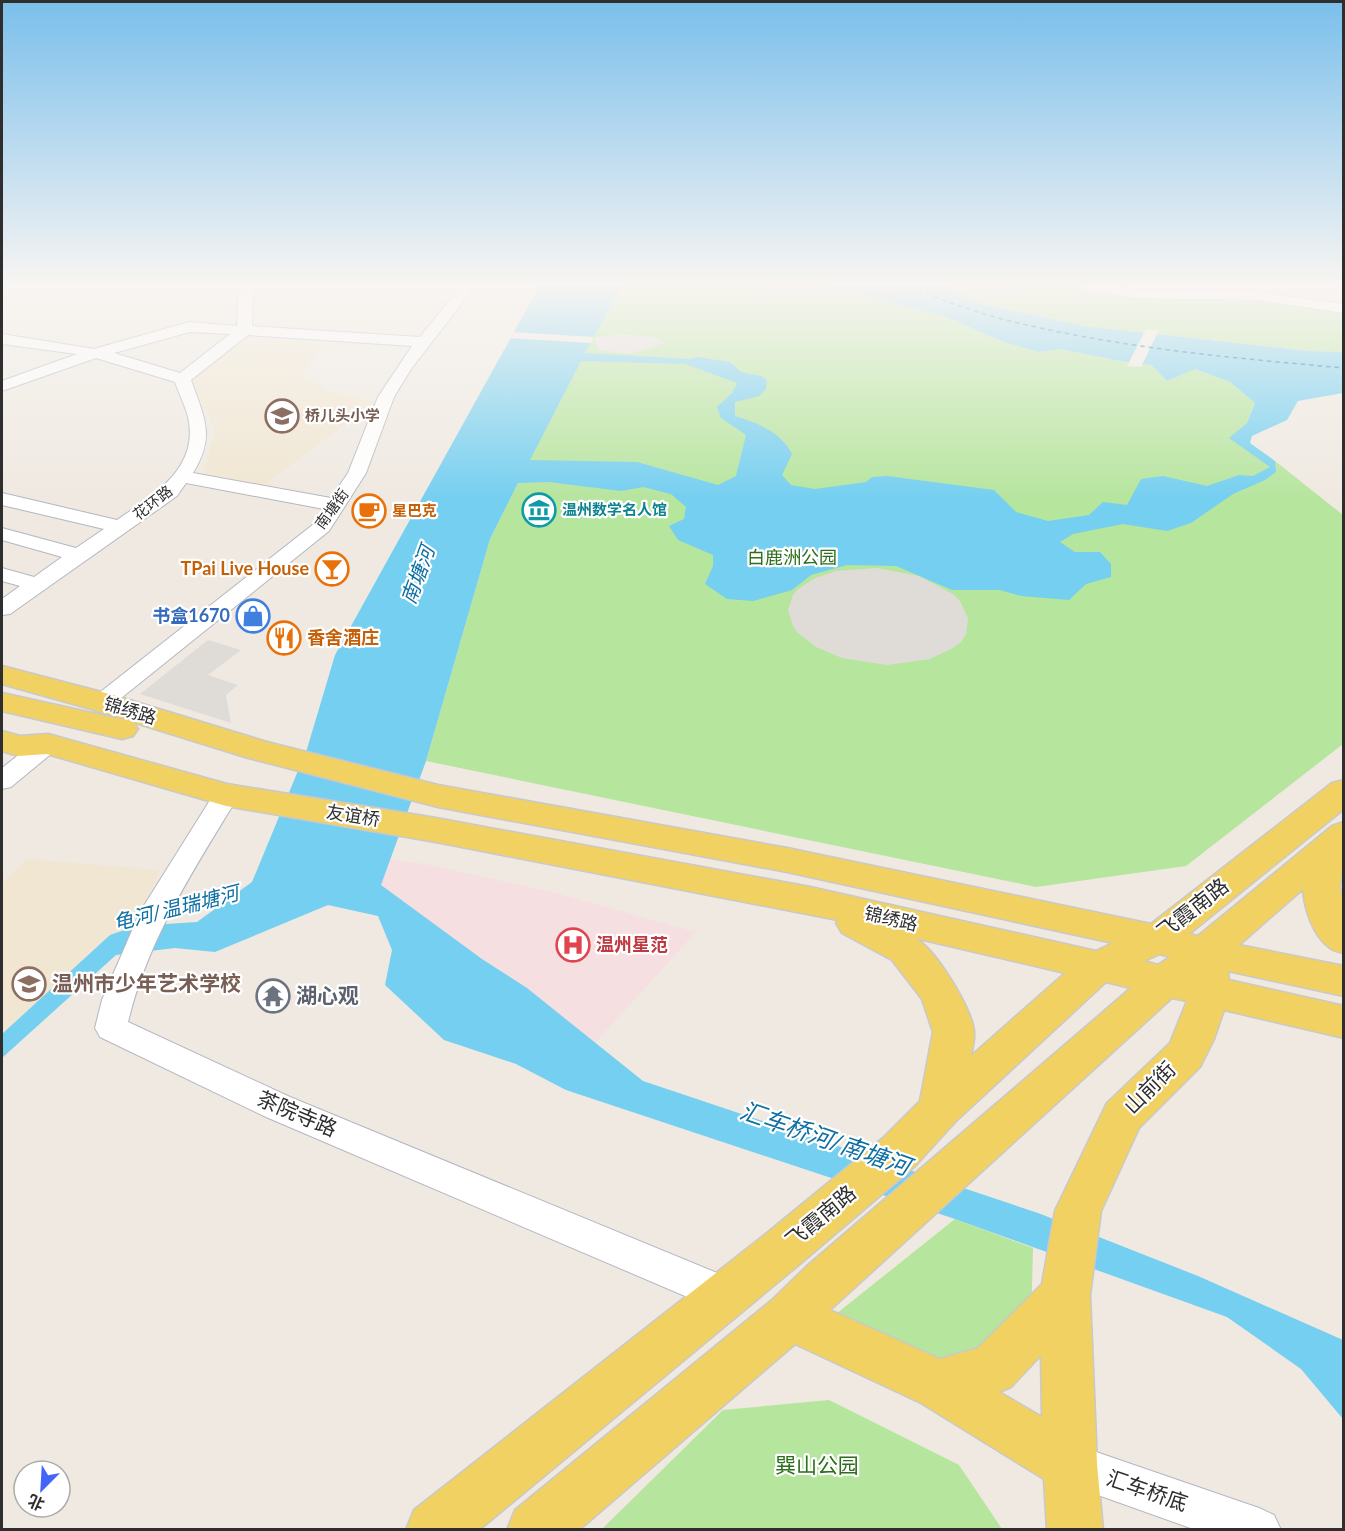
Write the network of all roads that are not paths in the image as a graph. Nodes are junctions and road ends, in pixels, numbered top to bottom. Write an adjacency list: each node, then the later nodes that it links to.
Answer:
1 (86, 356): 6 (street)
2 (110, 356): 5 (street)
3 (211, 356): 5 (street)
4 (412, 356): 9 (street, 南塘街)
5 (182, 379): 7 (street, 花环路)
6 (2, 386)
7 (182, 477): 9 (street); 10 (street, 花环路)
8 (2, 499): 10 (street)
9 (336, 505): 18 (street, 南塘街)
10 (122, 527): 12 (street, 花环路)
11 (2, 534): 12 (street)
12 (80, 556): 14 (street, 花环路)
13 (2, 574): 14 (street)
14 (38, 585): 15 (street, 花环路)
15 (2, 609)
16 (2, 675): 18 (main road, 锦绣路)
17 (2, 702): 22 (main road, 锦绣路)
18 (102, 702): 22 (main road, 锦绣路)
19 (2, 721): 21 (main road)
20 (2, 741): 21 (main road)
21 (48, 744): 24 (street); 26 (main road)
22 (258, 750): 23 (main road, 锦绣路)
23 (294, 760): 27 (main road, 友谊桥)
24 (2, 781)
25 (1344, 791): 30 (main road, 飞霞南路)
26 (226, 795): 27 (main road, 友谊桥); 40 (street, 茶院寺路)
27 (437, 813): 29 (main road, 锦绣路); 30 (main road, 锦绣路)
28 (1334, 842): 31 (main road); 32 (main road, 飞霞南路)
29 (810, 900): 33 (main road, 锦绣路); 38 (main road)
30 (1157, 939): 32 (main road, 锦绣路); 33 (main road, 飞霞南路)
31 (1344, 939)
32 (1205, 952): 34 (main road, 飞霞南路); 35 (main road, 锦绣路); 36 (main road, 山前街)
33 (1097, 967): 34 (main road, 锦绣路); 38 (main road, 飞霞南路)
34 (1164, 981): 36 (main road, 锦绣路); 41 (main road, 飞霞南路)
35 (1344, 981)
36 (1210, 992): 37 (main road, 锦绣路); 39 (main road, 山前街)
37 (1344, 1022)
38 (940, 1109): 40 (main road, 飞霞南路)
39 (1066, 1290): 42 (main road); 43 (main road, 山前街)
40 (726, 1295): 44 (main road, 飞霞南路)
41 (807, 1299): 42 (main road); 45 (main road, 飞霞南路)
42 (939, 1385): 43 (main road)
43 (1070, 1464): 46 (main road, 山前街); 47 (street, 汇车桥底)
44 (434, 1530)
45 (536, 1530)
46 (1075, 1530)
47 (1259, 1530)

